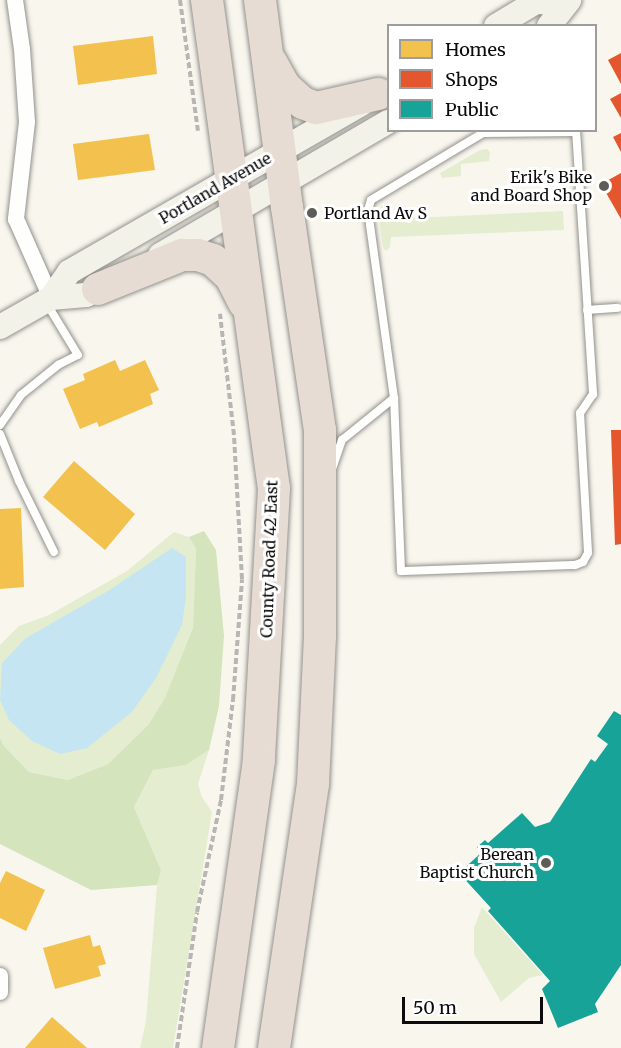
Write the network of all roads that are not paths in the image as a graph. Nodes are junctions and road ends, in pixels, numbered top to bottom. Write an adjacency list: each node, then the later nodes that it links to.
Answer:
1 (15, 0): 16 (street)
2 (207, 0): 12 (highway, County Road 42 East)
3 (260, 0): 7 (highway)
4 (565, 1): 5 (street)
5 (545, 18): 6 (street)
6 (509, 22)
7 (267, 54): 8 (highway); 11 (highway)
8 (385, 101): 11 (street, Portland Avenue); 13 (street, Portland Avenue)
9 (530, 132): 21 (lane)
10 (576, 132): 18 (lane)
11 (279, 151): 12 (street, Portland Avenue); 13 (highway)
12 (233, 177): 14 (highway, County Road 42 East); 16 (street, Portland Avenue)
13 (284, 185): 14 (street, Portland Avenue); 24 (highway)
14 (237, 211): 15 (street, Portland Avenue); 19 (highway, County Road 42 East)
15 (98, 289): 16 (street, Portland Avenue); 19 (highway)
16 (48, 300): 20 (street, Portland Avenue); 22 (lane)
17 (618, 308): 18 (lane)
18 (587, 310): 21 (lane)
19 (252, 325): 28 (highway, County Road 42 East)
20 (0, 327)
21 (394, 398): 24 (lane)
22 (0, 425)
23 (0, 434): 25 (lane)
24 (320, 503): 29 (highway)
25 (54, 552)
26 (0, 976): 27 (street)
27 (0, 992)
28 (218, 1048)
29 (274, 1048)

